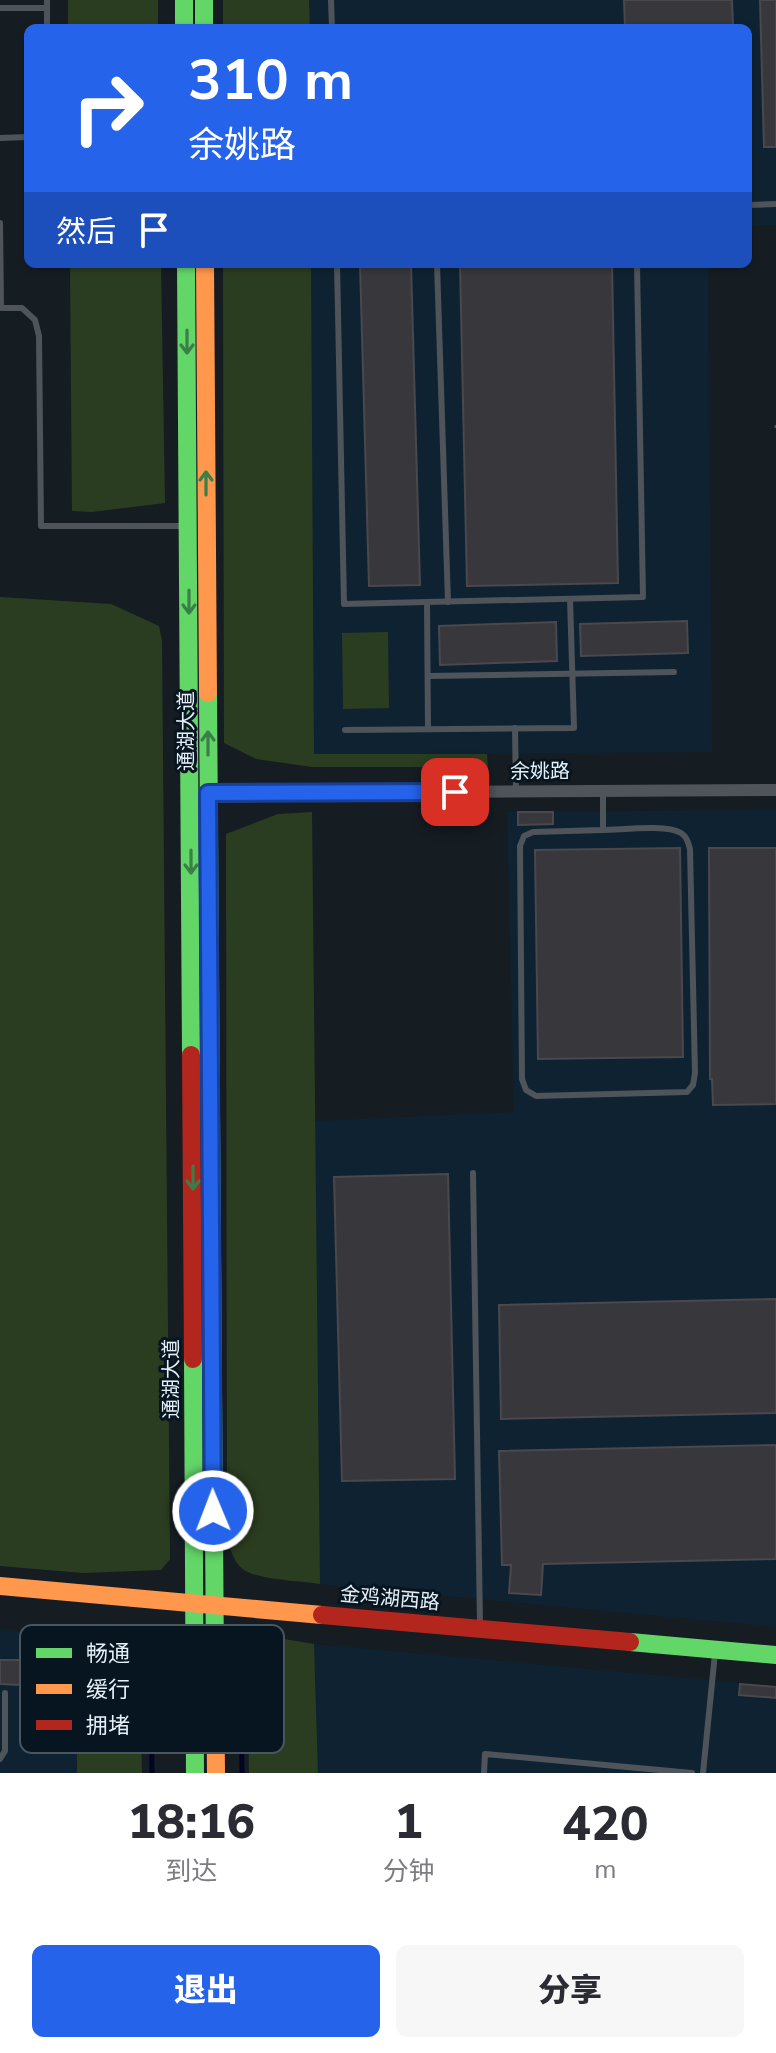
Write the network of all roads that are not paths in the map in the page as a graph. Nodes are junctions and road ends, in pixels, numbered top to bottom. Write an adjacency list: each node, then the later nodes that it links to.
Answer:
1 (184, 0): 6 (main road)
2 (204, 0): 7 (main road)
3 (331, 0): 8 (lane)
4 (47, 4): 5 (lane)
5 (0, 8)
6 (184, 24)
7 (204, 24)
8 (332, 24)
9 (24, 137): 10 (lane)
10 (0, 138)
11 (776, 204): 12 (lane)
12 (752, 205)
13 (0, 223): 19 (lane)
14 (186, 268): 20 (main road, 通湖大道, one-way to 20)
15 (205, 268): 33 (main road, 通湖大道, one-way to 15)
16 (337, 268): 23 (lane)
17 (437, 268): 22 (lane)
18 (637, 268): 21 (lane)
19 (0, 308): 20 (lane)
20 (188, 526): 37 (main road, 通湖大道, one-way to 37)
21 (570, 599): 22 (lane); 25 (lane)
22 (448, 602): 23 (lane)
23 (427, 603): 26 (lane)
24 (674, 672): 25 (lane)
25 (573, 674): 26 (lane); 27 (lane)
26 (428, 676): 28 (lane)
27 (515, 728): 28 (lane); 31 (lane)
28 (428, 729): 29 (lane)
29 (345, 730)
30 (776, 790): 32 (street, 余姚路)
31 (516, 791): 32 (street, 余姚路); 33 (street, 余姚路)
32 (603, 791): 34 (lane)
33 (208, 793): 38 (main road, 通湖大道)
34 (603, 830): 34 (lane)
35 (473, 1173): 41 (lane)
36 (0, 1586): 37 (main road, 金鸡湖西路)
37 (194, 1602): 38 (main road, 金鸡湖西路); 39 (main road, 通湖大道)
38 (214, 1604): 40 (main road, 通湖大道); 41 (main road, 金鸡湖西路)
39 (194, 1625)
40 (214, 1625)
41 (481, 1628): 42 (main road, 金鸡湖西路)
42 (716, 1650): 43 (main road, 金鸡湖西路); 52 (lane)
43 (776, 1655)
44 (5, 1693): 47 (lane)
45 (195, 1753): 48 (main road, 通湖大道)
46 (216, 1753): 49 (main road, 通湖大道)
47 (0, 1759)
48 (195, 1773)
49 (216, 1773)
50 (484, 1773): 51 (lane)
51 (692, 1773)
52 (703, 1773)

